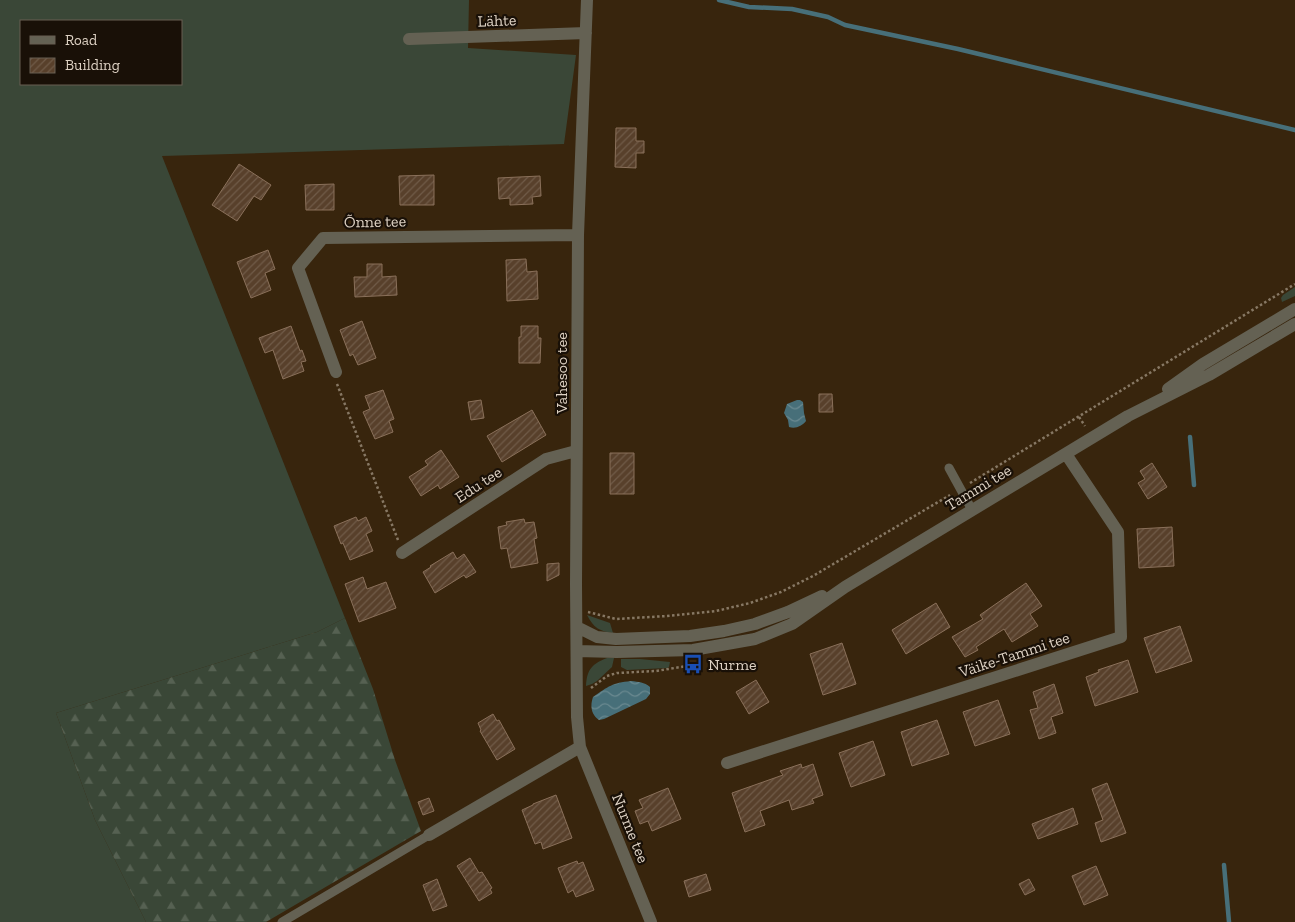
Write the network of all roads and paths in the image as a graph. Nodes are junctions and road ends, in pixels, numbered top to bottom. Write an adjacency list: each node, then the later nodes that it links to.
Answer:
1 (587, 0): 2 (street, Vahesoo tee)
2 (586, 33): 3 (street, Lähte); 4 (street, Vahesoo tee)
3 (409, 39)
4 (578, 235): 7 (street, Õnne tee); 9 (street, Vahesoo tee)
5 (1295, 309): 8 (street, Tammi tee)
6 (1295, 324): 8 (street, Tammi tee)
7 (336, 372): 13 (path)
8 (1128, 416): 10 (street, Tammi tee)
9 (576, 451): 13 (street, Edu tee); 15 (street, Vahesoo tee)
10 (1066, 454): 12 (street, Tammi tee); 20 (street, Väike-Tammi tee)
11 (949, 468): 12 (lane)
12 (972, 510): 14 (street, Tammi tee)
13 (405, 552)
14 (845, 587): 15 (street, Tammi tee); 16 (street, Tammi tee)
15 (577, 627): 16 (street, Vahesoo tee)
16 (577, 651): 18 (street, Vahesoo tee)
17 (693, 664): 18 (path)
18 (577, 689): 19 (street, Vahesoo tee)
19 (580, 747): 21 (street); 23 (street, Nurme tee)
20 (727, 763)
21 (429, 834): 22 (lane)
22 (282, 922)
23 (651, 922)

